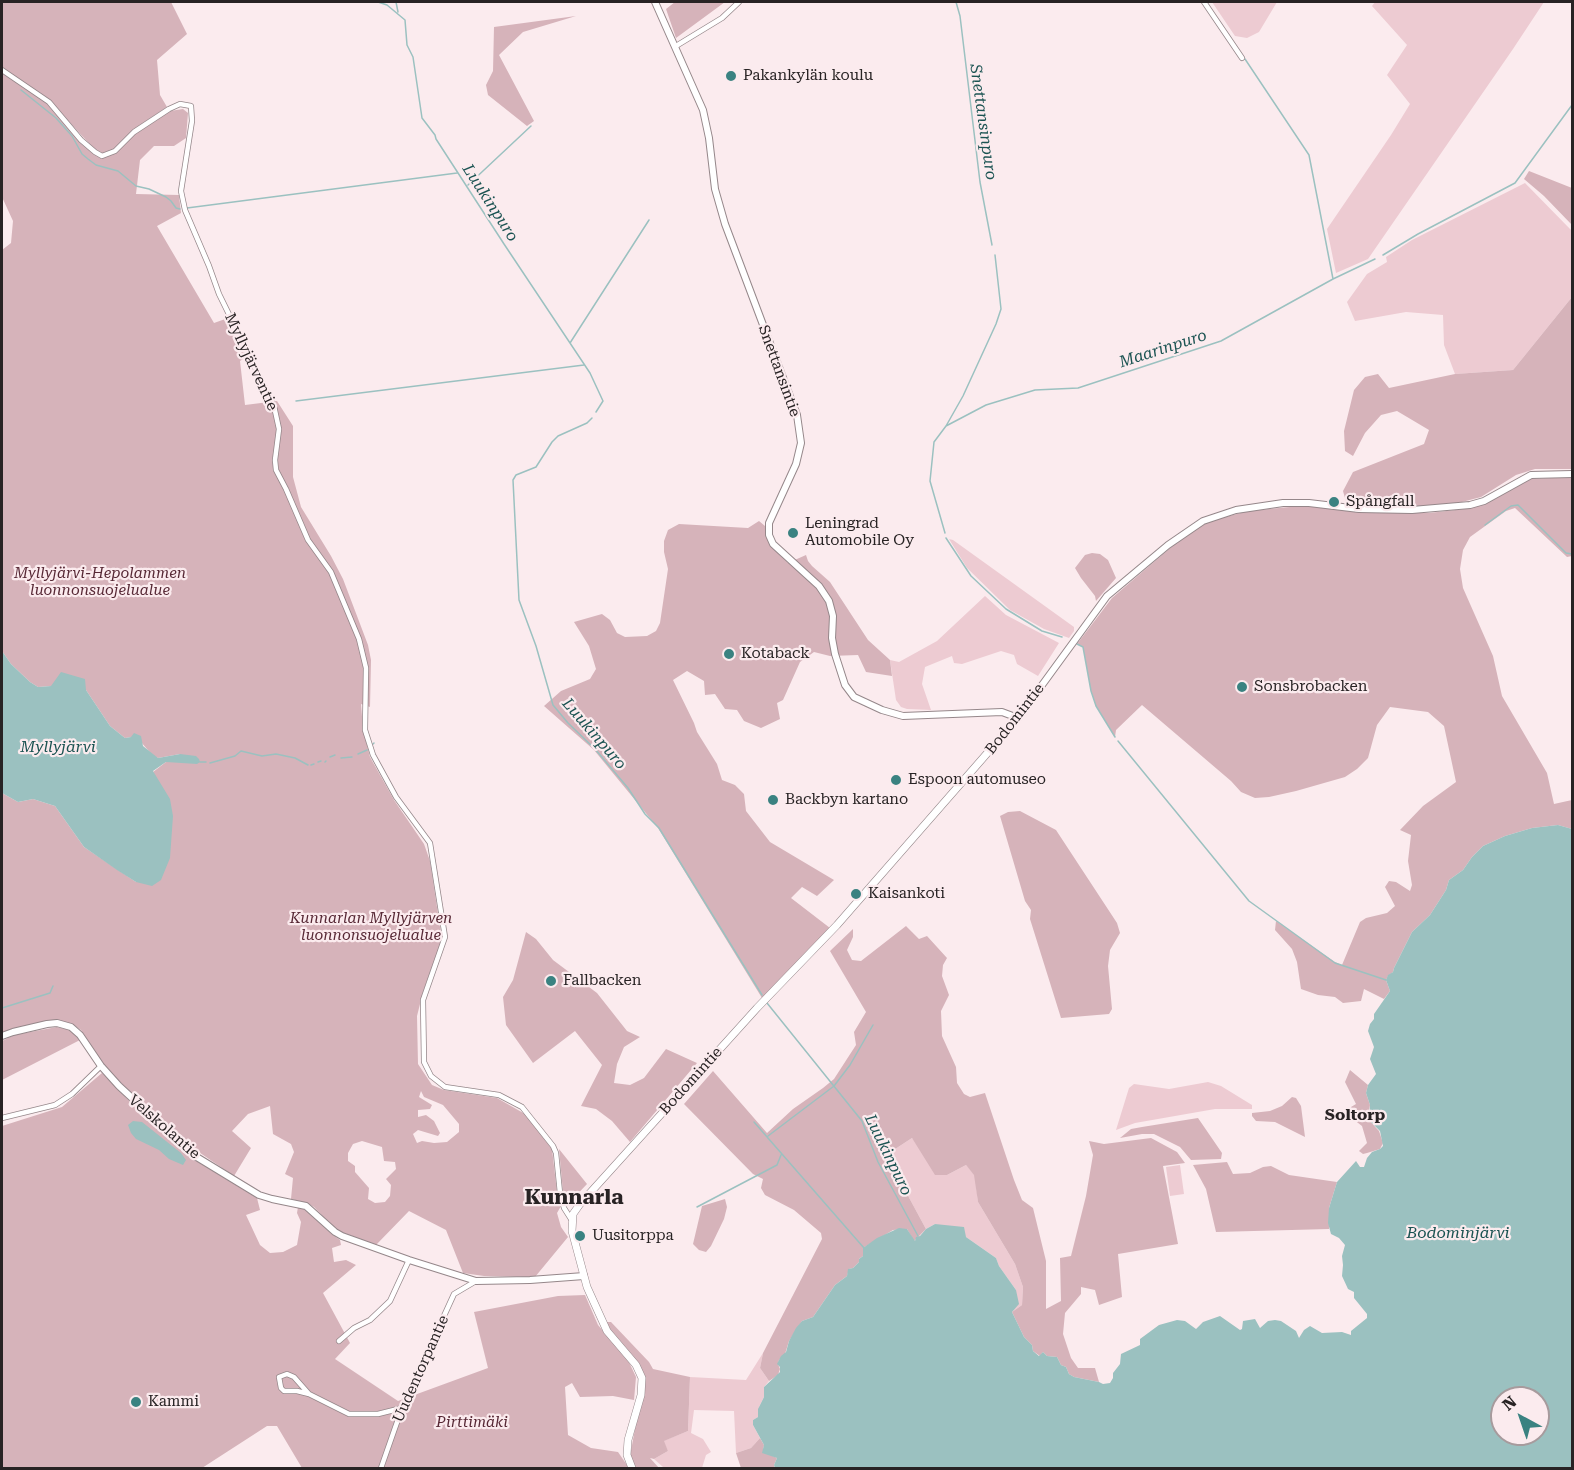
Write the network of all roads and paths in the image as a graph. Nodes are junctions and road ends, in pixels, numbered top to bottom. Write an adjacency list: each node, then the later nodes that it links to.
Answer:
1 (655, 2): 4 (street, Snettansintie)
2 (739, 2): 4 (street)
3 (1204, 2): 5 (street)
4 (676, 46): 8 (street, Snettansintie)
5 (1242, 58)
6 (2, 70): 12 (street, Myllyjärventie)
7 (1572, 474): 8 (street, Bodomintie)
8 (1018, 718): 12 (main road, Bodomintie)
9 (2, 1036): 10 (street, Velskolantie)
10 (100, 1066): 11 (street); 13 (street, Velskolantie)
11 (2, 1118)
12 (572, 1219): 14 (main road)
13 (409, 1260): 15 (street, Velskolantie); 16 (street)
14 (584, 1276): 15 (street, Velskolantie); 20 (main road)
15 (476, 1281): 18 (street, Uudentorpantie)
16 (339, 1341)
17 (309, 1394): 17 (street); 18 (street)
18 (402, 1408): 19 (street, Uudentorpantie)
19 (381, 1468)
20 (632, 1468)

